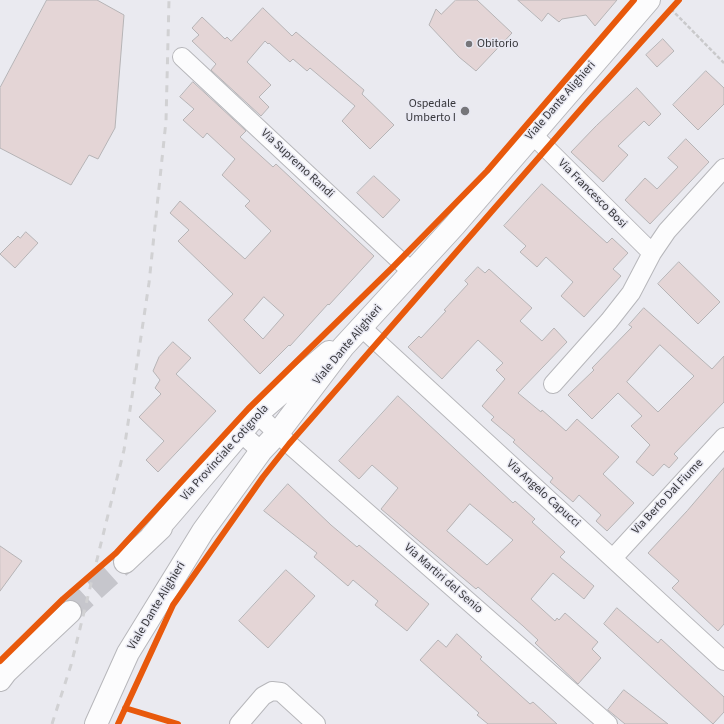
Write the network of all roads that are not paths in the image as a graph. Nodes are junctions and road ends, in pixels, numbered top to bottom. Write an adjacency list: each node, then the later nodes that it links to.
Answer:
1 (649, 0): 3 (street, Viale Dante Alighieri)
2 (182, 57): 6 (street, Via Supremo Randi)
3 (532, 134): 5 (street, Via Francesco Bosi); 6 (street, Viale Dante Alighieri)
4 (724, 168): 5 (street)
5 (652, 254): 9 (street)
6 (412, 272): 7 (street, Viale Dante Alighieri)
7 (361, 327): 8 (street, Viale Dante Alighieri); 16 (street, Via Angelo Capucci)
8 (343, 347): 10 (street, Via Provinciale Cotignola); 12 (street, Viale Dante Alighieri)
9 (554, 384)
10 (257, 414): 11 (street, Via Provinciale Cotignola); 12 (street, Via Martiri del Senio)
11 (240, 432): 14 (street); 15 (street, Via Provinciale Cotignola)
12 (278, 433): 14 (street, Viale Dante Alighieri); 24 (street, Via Martiri del Senio)
13 (724, 437): 16 (street, Via Berto Dal Fiume)
14 (259, 455): 15 (street, Via Provinciale Cotignola); 21 (street, Viale Dante Alighieri)
15 (151, 538): 17 (street, Via Provinciale Cotignola)
16 (613, 558): 19 (street, Via Angelo Capucci)
17 (125, 562)
18 (70, 612): 20 (street)
19 (724, 661)
20 (0, 680)
21 (96, 724)
22 (239, 724): 23 (street)
23 (316, 724)
24 (608, 724)

